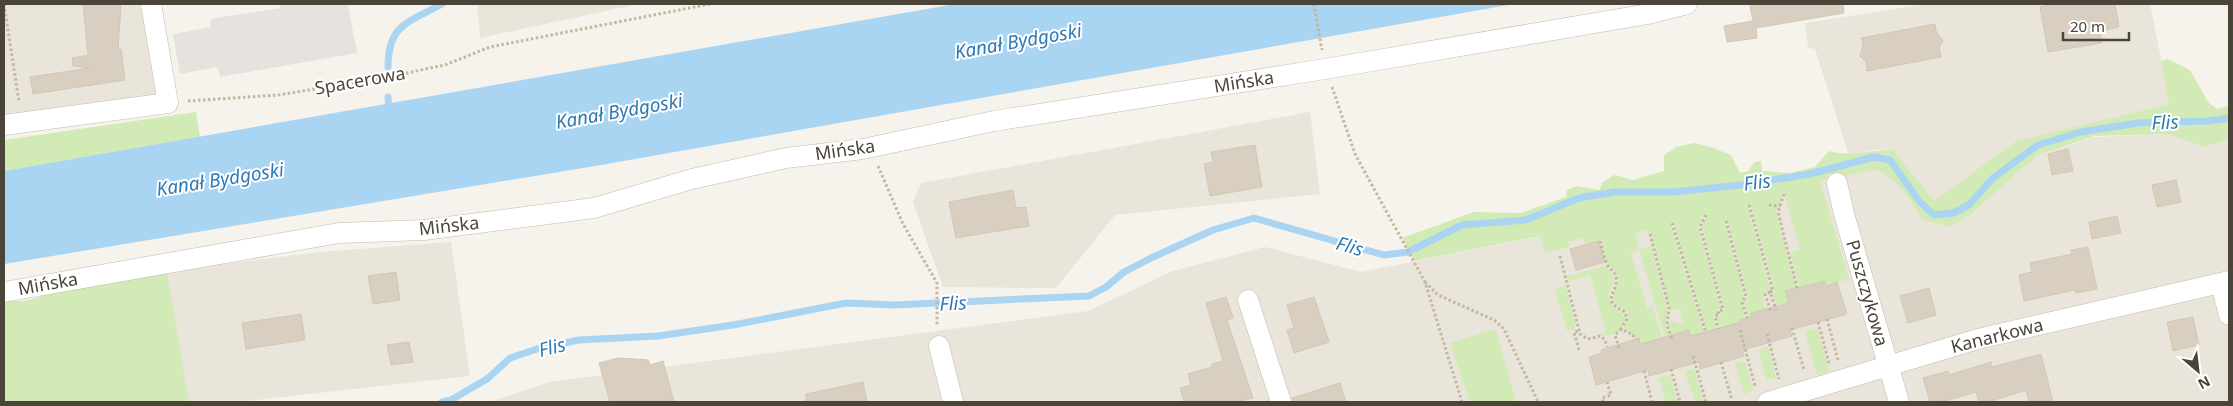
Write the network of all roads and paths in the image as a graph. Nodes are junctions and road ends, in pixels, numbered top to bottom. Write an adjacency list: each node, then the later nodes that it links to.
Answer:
1 (4, 4): 8 (path)
2 (151, 4): 7 (street)
3 (710, 4): 7 (path, Spacerowa)
4 (1314, 4): 6 (path)
5 (1688, 4): 6 (street, Mińska)
6 (1325, 69): 9 (street, Mińska); 21 (path)
7 (168, 103): 8 (street)
8 (13, 124)
9 (869, 148): 24 (street, Mińska); 27 (path)
10 (1837, 183): 51 (street, Puszczykowa)
11 (1784, 194): 14 (path)
12 (1749, 205): 25 (path)
13 (1769, 205): 14 (path)
14 (1780, 206): 23 (path)
15 (1706, 215): 36 (path)
16 (1726, 222): 31 (path)
17 (1672, 223): 39 (path)
18 (1650, 234): 41 (path)
19 (1600, 241): 35 (path)
20 (1560, 256): 38 (path)
21 (1425, 282): 61 (path); 62 (path)
22 (2225, 283): 30 (street); 51 (street, Kanarkowa)
23 (1797, 288)
24 (4, 292)
25 (1770, 292): 28 (path); 29 (path)
26 (1248, 300): 60 (street)
27 (936, 309)
28 (1776, 310)
29 (1770, 312)
30 (2229, 314)
31 (1747, 318)
32 (1827, 319): 49 (path)
33 (1818, 322): 50 (path)
34 (1792, 328): 54 (path)
35 (1621, 329): 42 (path); 45 (path)
36 (1718, 329)
37 (1740, 330): 57 (path)
38 (1580, 331): 44 (path); 46 (path)
39 (1706, 333)
40 (1766, 334): 56 (path)
41 (1673, 339)
42 (1634, 340)
43 (938, 346): 59 (street)
44 (1607, 347)
45 (1619, 348)
46 (1579, 350)
47 (1693, 356): 66 (path)
48 (1721, 362): 58 (path)
49 (1839, 362)
50 (1830, 364)
51 (1888, 366): 57 (street, Kanarkowa); 67 (street, Puszczykowa)
52 (1671, 369): 65 (path)
53 (1644, 371): 64 (path)
54 (1804, 371)
55 (1607, 382): 63 (path)
56 (1781, 387)
57 (1763, 398)
58 (1732, 400)
59 (953, 402)
60 (1281, 402)
61 (1462, 402)
62 (1538, 402)
63 (1603, 402)
64 (1652, 402)
65 (1680, 402)
66 (1706, 402)
67 (1899, 402)

